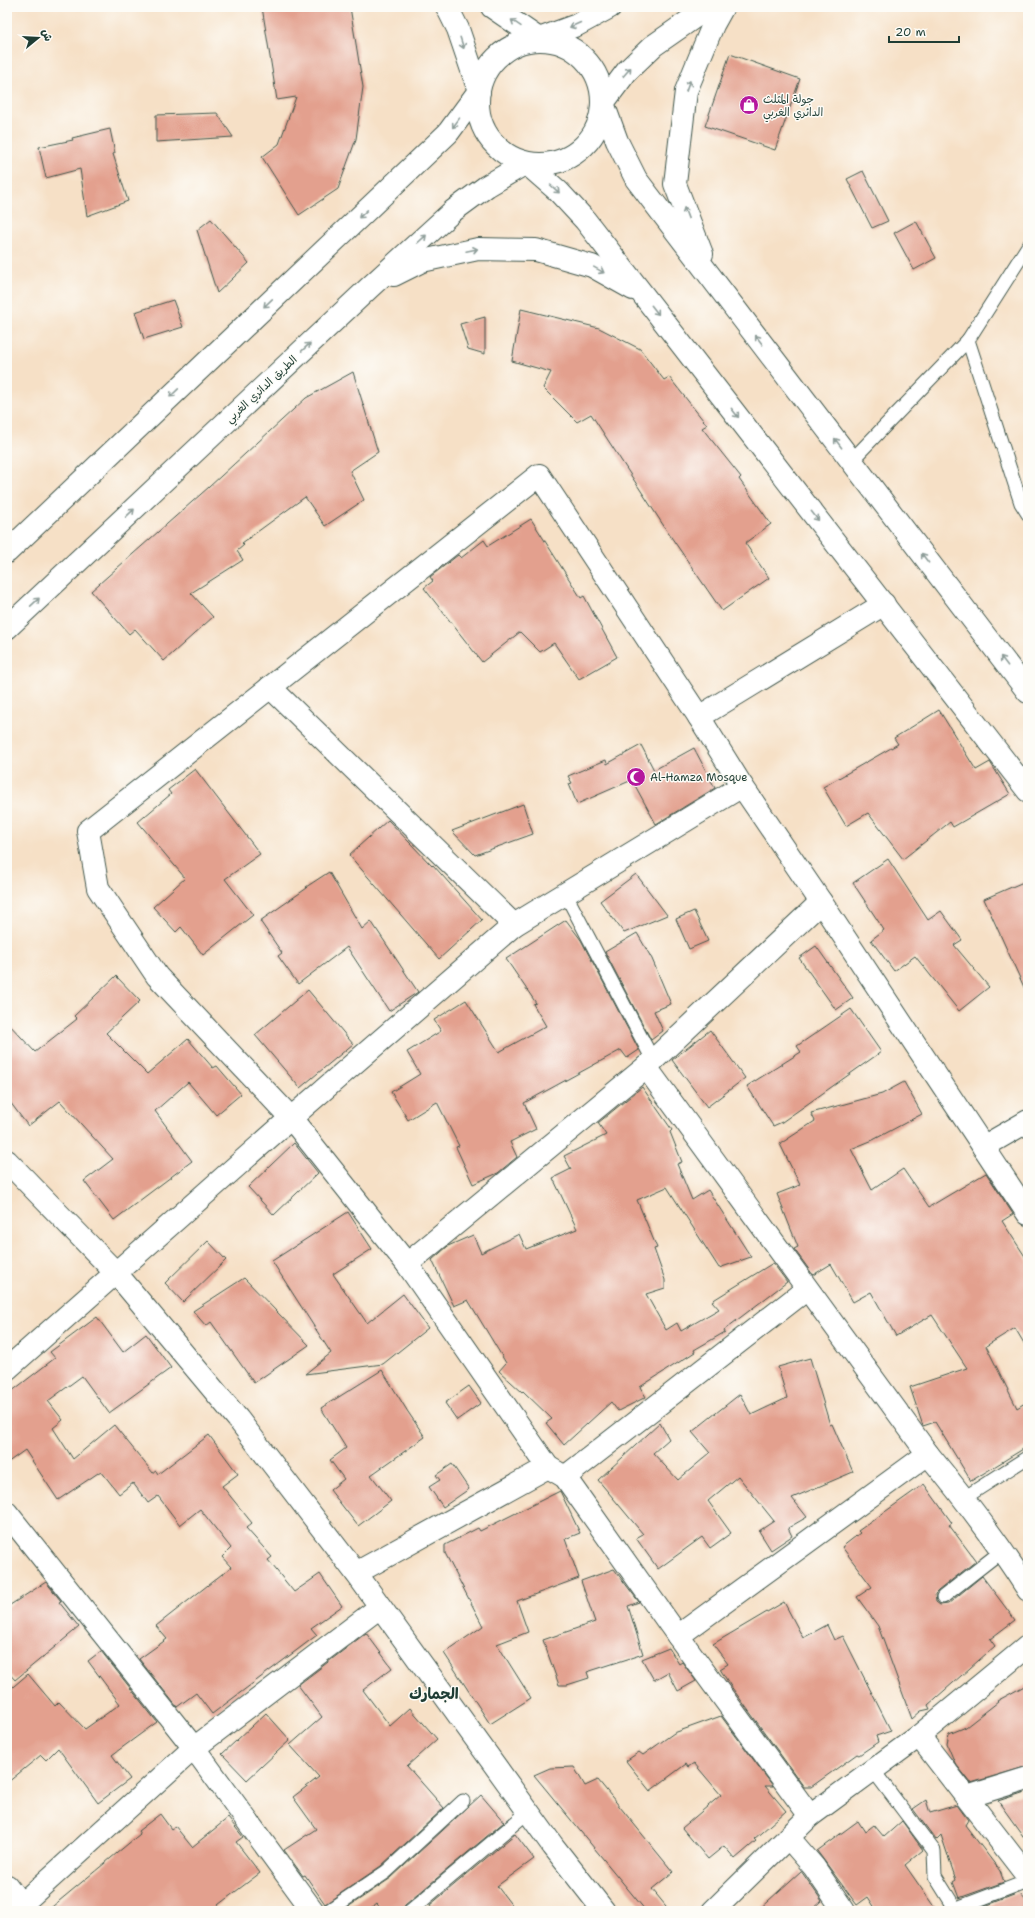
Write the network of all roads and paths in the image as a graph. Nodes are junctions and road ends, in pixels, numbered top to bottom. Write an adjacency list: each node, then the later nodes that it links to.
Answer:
1 (447, 7): 7 (street, one-way to 7)
2 (492, 7): 6 (street, one-way to 2)
3 (610, 7): 6 (street, one-way to 6)
4 (708, 7): 8 (street, one-way to 4)
5 (723, 7): 11 (street, one-way to 5)
6 (539, 40): 7 (street); 8 (street)
7 (479, 91): 9 (street); 17 (street, one-way to 17)
8 (602, 103): 9 (street); 11 (street)
9 (526, 163): 12 (street, الطريق الدائري الغربي, one-way to 9); 13 (street, one-way to 13)
10 (1028, 246): 14 (lane)
11 (710, 276): 15 (street, one-way to 11)
12 (370, 287): 13 (street, one-way to 13); 19 (street, الطريق الدائري الغربي, one-way to 12)
13 (642, 294): 18 (street, one-way to 18)
14 (968, 340): 15 (lane); 16 (lane)
15 (851, 461): 21 (street, one-way to 15)
16 (1028, 514)
17 (7, 552)
18 (884, 604): 22 (street); 24 (street)
19 (7, 628)
20 (270, 687): 22 (street); 27 (street); 29 (street)
21 (1028, 692)
22 (699, 717): 23 (street)
23 (742, 786): 25 (street); 26 (street)
24 (1028, 791)
25 (565, 893): 27 (street); 28 (lane)
26 (821, 902): 28 (street); 31 (street)
27 (514, 925): 29 (street)
28 (650, 1063): 34 (street); 36 (street)
29 (291, 1118): 34 (street); 35 (street)
30 (1028, 1122): 31 (street)
31 (983, 1147): 33 (street)
32 (7, 1161): 35 (street)
33 (1028, 1214)
34 (407, 1264): 40 (street)
35 (116, 1273): 37 (street); 44 (street)
36 (807, 1289): 38 (street); 40 (street)
37 (7, 1369)
38 (928, 1454): 41 (street); 48 (street)
39 (1028, 1456): 41 (lane)
40 (557, 1472): 44 (street); 48 (street)
41 (964, 1498): 43 (street)
42 (7, 1513): 51 (street)
43 (1003, 1550): 45 (street); 46 (lane)
44 (356, 1573): 47 (street)
45 (1028, 1590)
46 (943, 1597)
47 (380, 1606): 51 (street); 56 (street)
48 (678, 1636): 57 (street)
49 (1028, 1646): 50 (street)
50 (919, 1736): 52 (street); 54 (street)
51 (194, 1748): 62 (street); 64 (street)
52 (873, 1770): 57 (street); 63 (lane)
53 (1028, 1778): 54 (street)
54 (967, 1797): 59 (street)
55 (463, 1801): 65 (lane)
56 (528, 1812): 66 (lane); 67 (street)
57 (810, 1816): 58 (street)
58 (788, 1837): 68 (street); 69 (street)
59 (1028, 1877)
60 (1028, 1881): 63 (lane)
61 (7, 1886): 62 (street)
62 (21, 1909)
63 (952, 1909)
64 (312, 1911)
65 (328, 1911)
66 (410, 1911)
67 (604, 1911)
68 (713, 1911)
69 (844, 1911)

